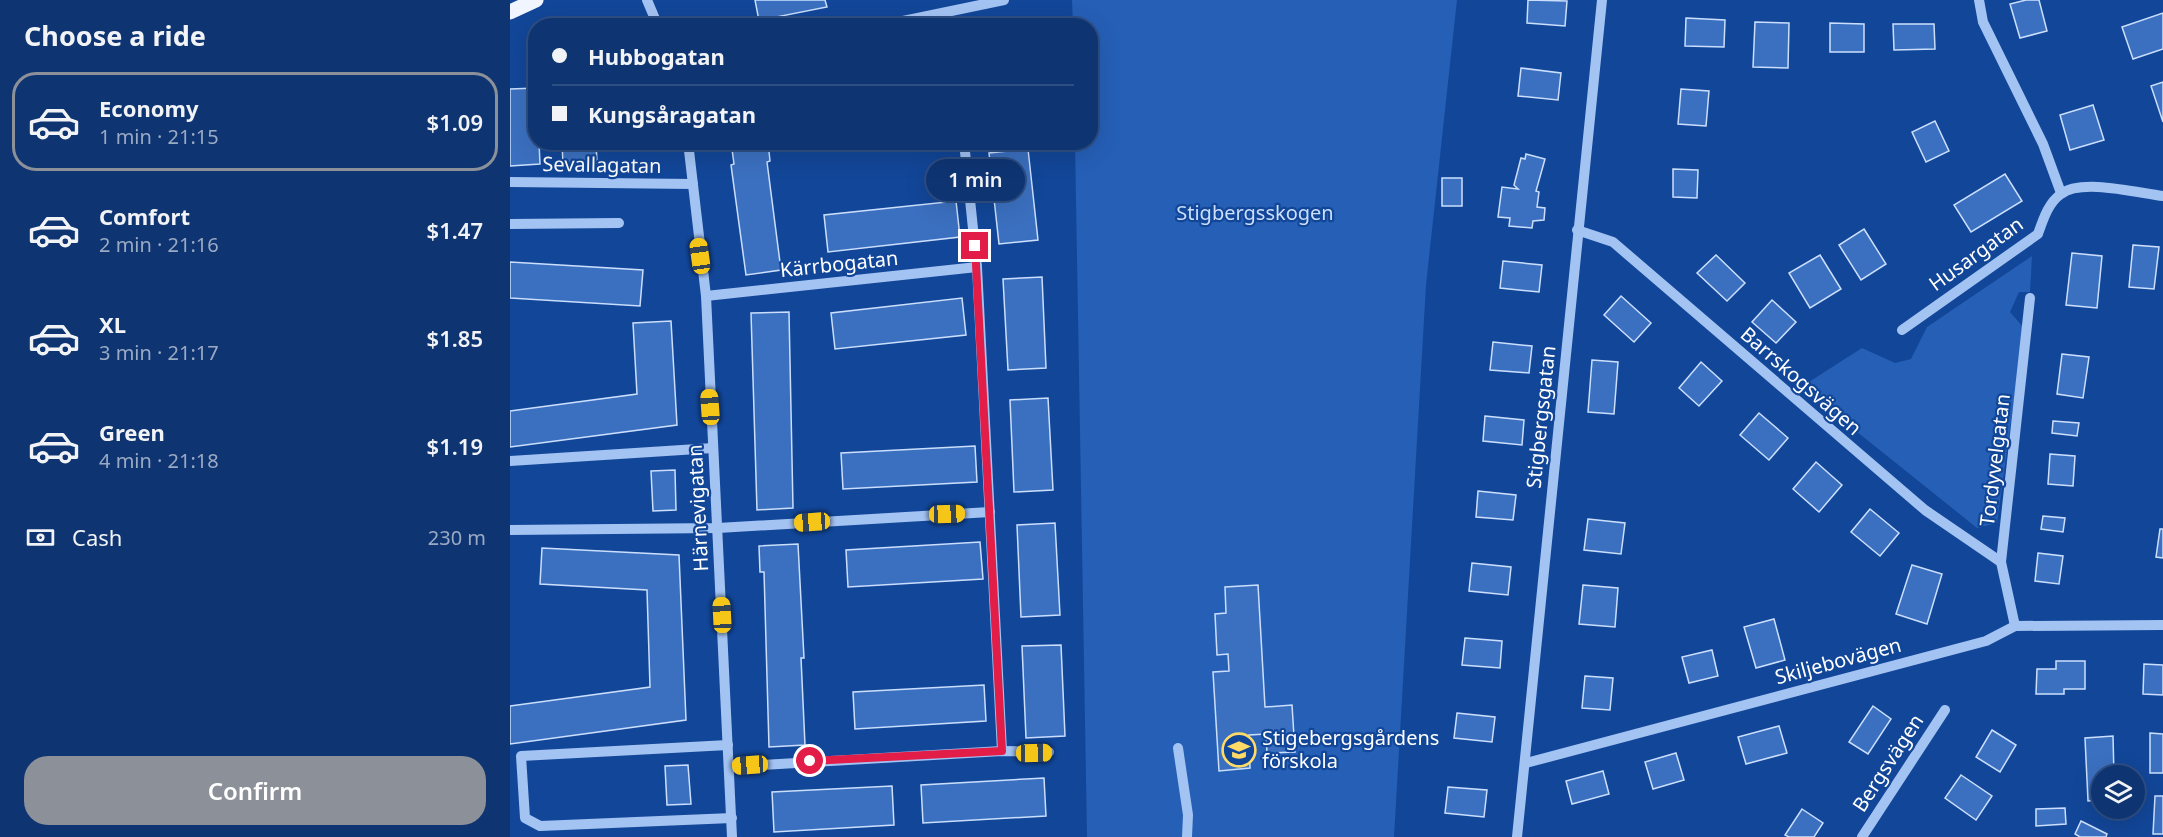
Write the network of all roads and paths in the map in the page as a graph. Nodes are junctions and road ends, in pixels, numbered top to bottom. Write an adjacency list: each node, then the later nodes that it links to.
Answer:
1 (536, 0): 6 (main road)
2 (647, 0): 8 (street)
3 (1004, 0): 7 (street)
4 (1602, 0): 19 (street, Stigbergsgatan)
5 (1979, 0): 15 (street)
6 (510, 12)
7 (950, 12): 9 (street); 10 (street)
8 (655, 18)
9 (920, 18)
10 (950, 18)
11 (689, 150): 14 (street, Härnevigatan)
12 (965, 150): 20 (street)
13 (510, 182): 14 (street, Sevallagatan)
14 (693, 184): 21 (street, Härnevigatan)
15 (2061, 193): 16 (street); 23 (street, Husargatan)
16 (2163, 196)
17 (619, 223): 18 (street)
18 (510, 224)
19 (1577, 230): 29 (street, Barrskogsvägen); 37 (street, Stigbergsgatan)
20 (977, 267): 21 (street, Kärrbogatan); 26 (street)
21 (706, 296): 24 (street, Härnevigatan)
22 (2030, 297): 29 (street, Tordyvelgatan)
23 (1902, 330)
24 (713, 448): 25 (street); 27 (street, Härnevigatan)
25 (510, 460)
26 (990, 512): 27 (street); 35 (street)
27 (718, 528): 28 (street); 33 (street, Härnevigatan)
28 (510, 530)
29 (2001, 562): 30 (street, Tordyvelgatan)
30 (2015, 626): 31 (street, Skiljebovägen); 37 (street, Skiljebovägen)
31 (2163, 626)
32 (1944, 710): 43 (street, Bergsvägen)
33 (728, 745): 38 (street, Härnevigatan); 39 (street)
34 (1178, 748): 41 (street)
35 (1002, 751): 36 (street); 38 (street)
36 (1049, 752)
37 (1526, 763): 42 (street, Stigbergsgatan)
38 (729, 767): 39 (street, Härnevigatan)
39 (732, 818): 40 (street, Härnevigatan)
40 (732, 837)
41 (1187, 837)
42 (1517, 837)
43 (1862, 837)

